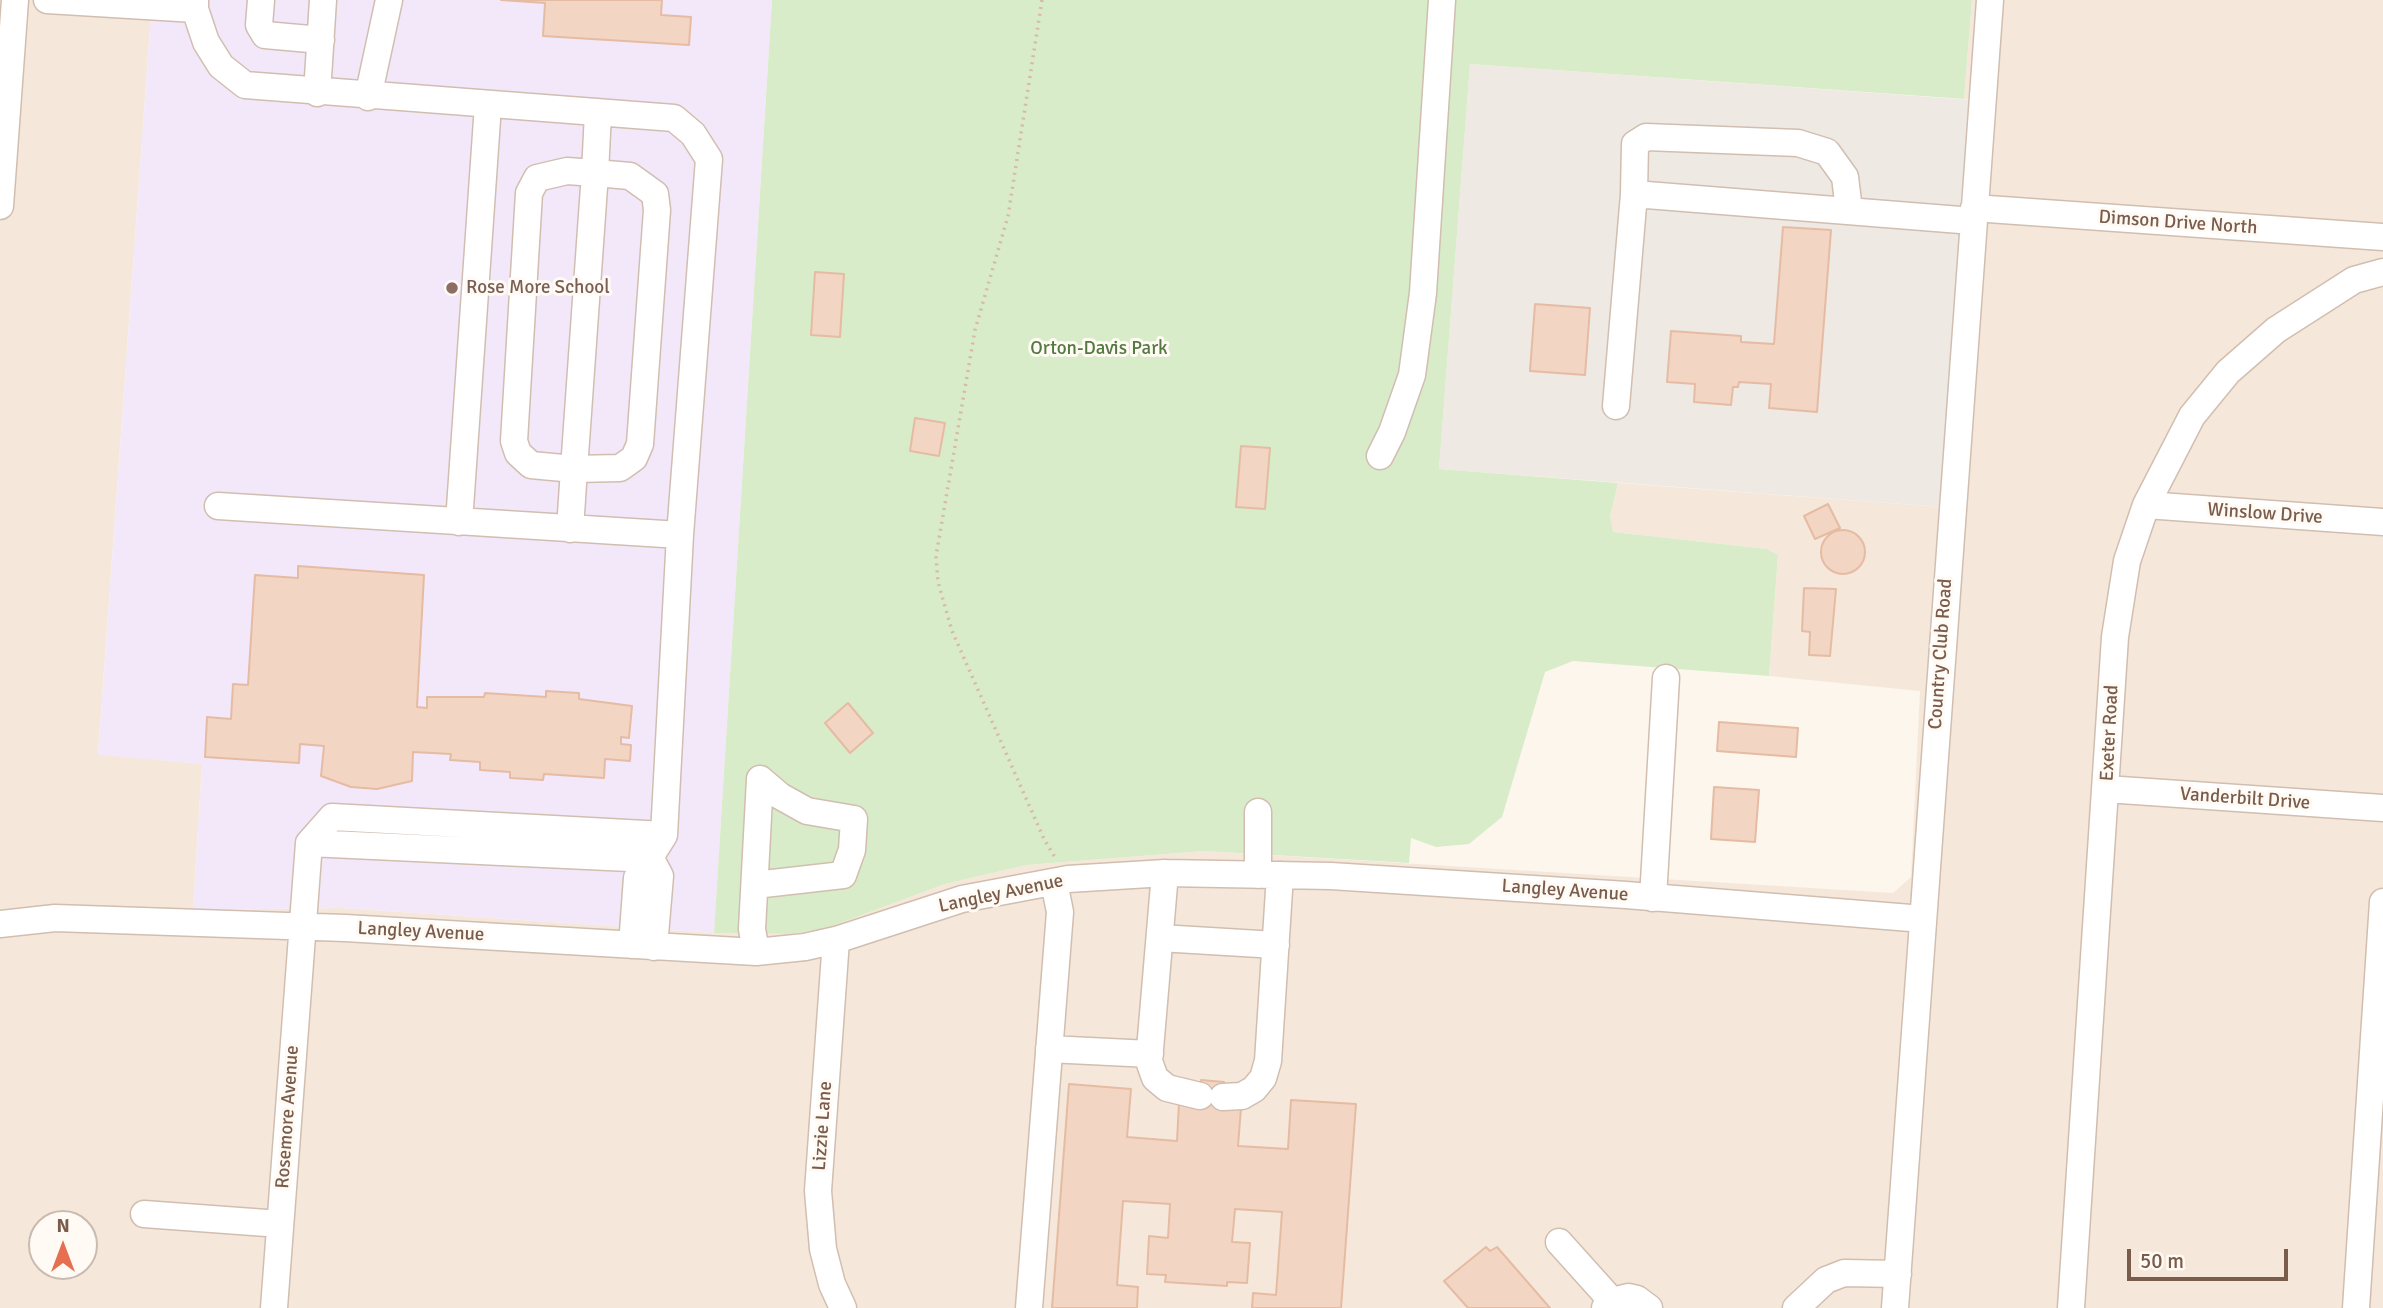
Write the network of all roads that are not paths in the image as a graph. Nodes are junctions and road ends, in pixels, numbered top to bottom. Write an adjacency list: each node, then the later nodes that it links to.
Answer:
1 (15, 0): 16 (street)
2 (47, 0): 8 (street)
3 (261, 0): 9 (street)
4 (323, 0): 9 (street)
5 (389, 0): 11 (street)
6 (1442, 0): 24 (street)
7 (1990, 0): 18 (street, Country Club Road)
8 (195, 5): 10 (street)
9 (321, 40): 10 (street)
10 (317, 93): 11 (street)
11 (368, 97): 12 (street)
12 (488, 105): 13 (street); 28 (street)
13 (598, 113): 14 (street); 31 (street)
14 (595, 173): 25 (street); 25 (street); 25 (street)
15 (1634, 194): 17 (street, Dimson Drive North); 17 (street); 23 (street)
16 (0, 206)
17 (1849, 209): 18 (street, Dimson Drive North)
18 (1973, 215): 19 (street, Dimson Drive North); 45 (street, Country Club Road)
19 (2345, 234): 20 (street, Dimson Drive North); 22 (street)
20 (2383, 237)
21 (2383, 272): 22 (street, Exeter Road)
22 (2354, 280): 26 (street, Exeter Road)
23 (1616, 406)
24 (1380, 456)
25 (574, 469): 30 (street)
26 (2146, 505): 29 (street, Winslow Drive); 33 (street, Exeter Road)
27 (218, 506): 28 (street)
28 (459, 522): 30 (street)
29 (2383, 522)
30 (570, 529): 31 (street)
31 (680, 536): 36 (street)
32 (1666, 678): 43 (street)
33 (2106, 789): 34 (street, Vanderbilt Drive); 66 (street, Exeter Road)
34 (2383, 808)
35 (1258, 812): 40 (street)
36 (664, 835): 37 (street); 38 (street)
37 (309, 843): 38 (street); 47 (street, Rosemore Avenue)
38 (650, 859): 51 (street)
39 (1165, 873): 40 (street, Langley Avenue); 41 (street, Langley Avenue); 48 (street)
40 (1269, 875): 43 (street, Langley Avenue); 50 (street)
41 (1061, 881): 49 (street, Langley Avenue); 53 (street)
42 (755, 886): 42 (street); 52 (street)
43 (1653, 898): 45 (street, Langley Avenue)
44 (2383, 902): 67 (street)
45 (1923, 919): 58 (street, Country Club Road)
46 (0, 924): 47 (street, Langley Avenue)
47 (302, 927): 51 (street, Langley Avenue); 56 (street, Rosemore Avenue)
48 (1160, 938): 50 (street); 54 (street)
49 (836, 940): 52 (street, Langley Avenue); 61 (street, Lizzie Lane)
50 (1276, 945): 54 (street)
51 (643, 946): 52 (street, Langley Avenue)
52 (756, 952)
53 (1049, 1049): 54 (street); 62 (street)
54 (1150, 1054)
55 (144, 1214): 56 (street)
56 (280, 1224): 60 (street, Rosemore Avenue)
57 (1559, 1242): 59 (street)
58 (1898, 1274): 64 (street); 65 (street, Country Club Road)
59 (1609, 1305): 63 (street)
60 (274, 1308)
61 (843, 1308)
62 (1029, 1308)
63 (1648, 1308)
64 (1796, 1308)
65 (1895, 1308)
66 (2071, 1308)
67 (2356, 1308)

